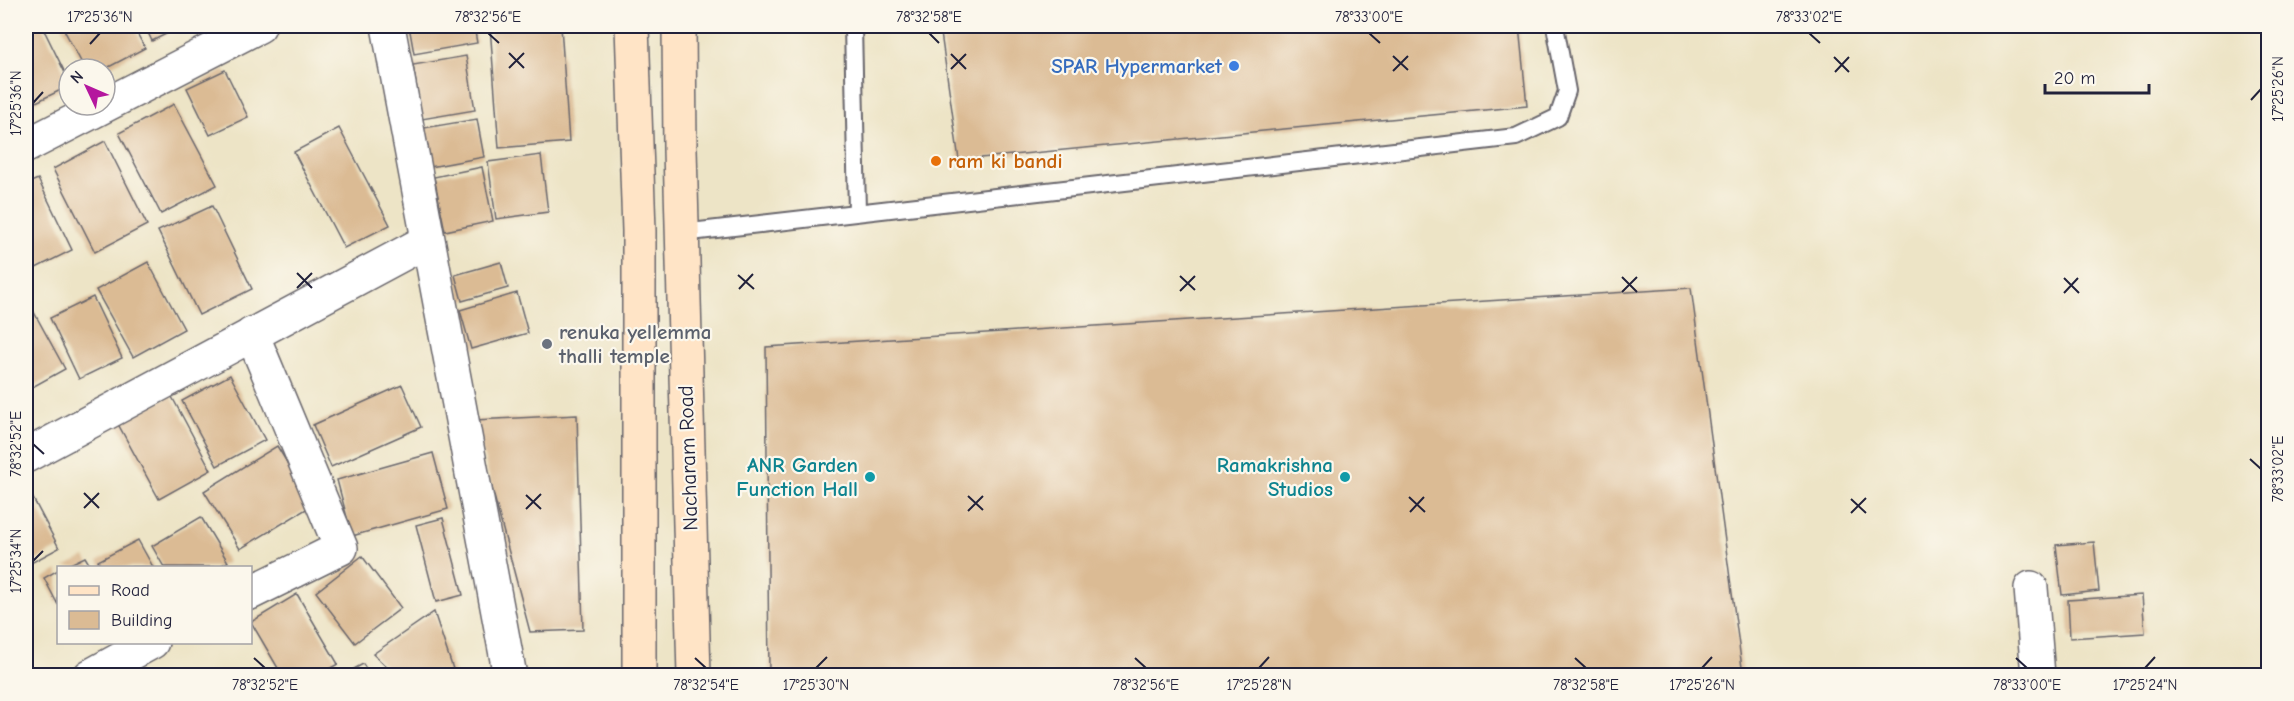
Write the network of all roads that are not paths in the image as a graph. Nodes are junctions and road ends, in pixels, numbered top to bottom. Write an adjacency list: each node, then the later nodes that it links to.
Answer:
1 (259, 26): 7 (street)
2 (388, 26): 10 (street)
3 (632, 26): 12 (main road)
4 (679, 26): 9 (main road, Nacharam Road)
5 (853, 26): 8 (lane)
6 (1555, 26): 8 (lane)
7 (26, 146)
8 (857, 212): 9 (lane)
9 (682, 232): 11 (main road, Nacharam Road)
10 (428, 241): 13 (street); 19 (street)
11 (684, 306): 12 (main road); 21 (main road, Nacharam Road)
12 (639, 313): 20 (main road)
13 (252, 334): 14 (street); 16 (street)
14 (26, 456)
15 (2031, 588): 22 (street)
16 (252, 592)
17 (149, 644): 18 (street)
18 (111, 670)
19 (510, 675)
20 (639, 675)
21 (694, 675)
22 (2038, 675)

